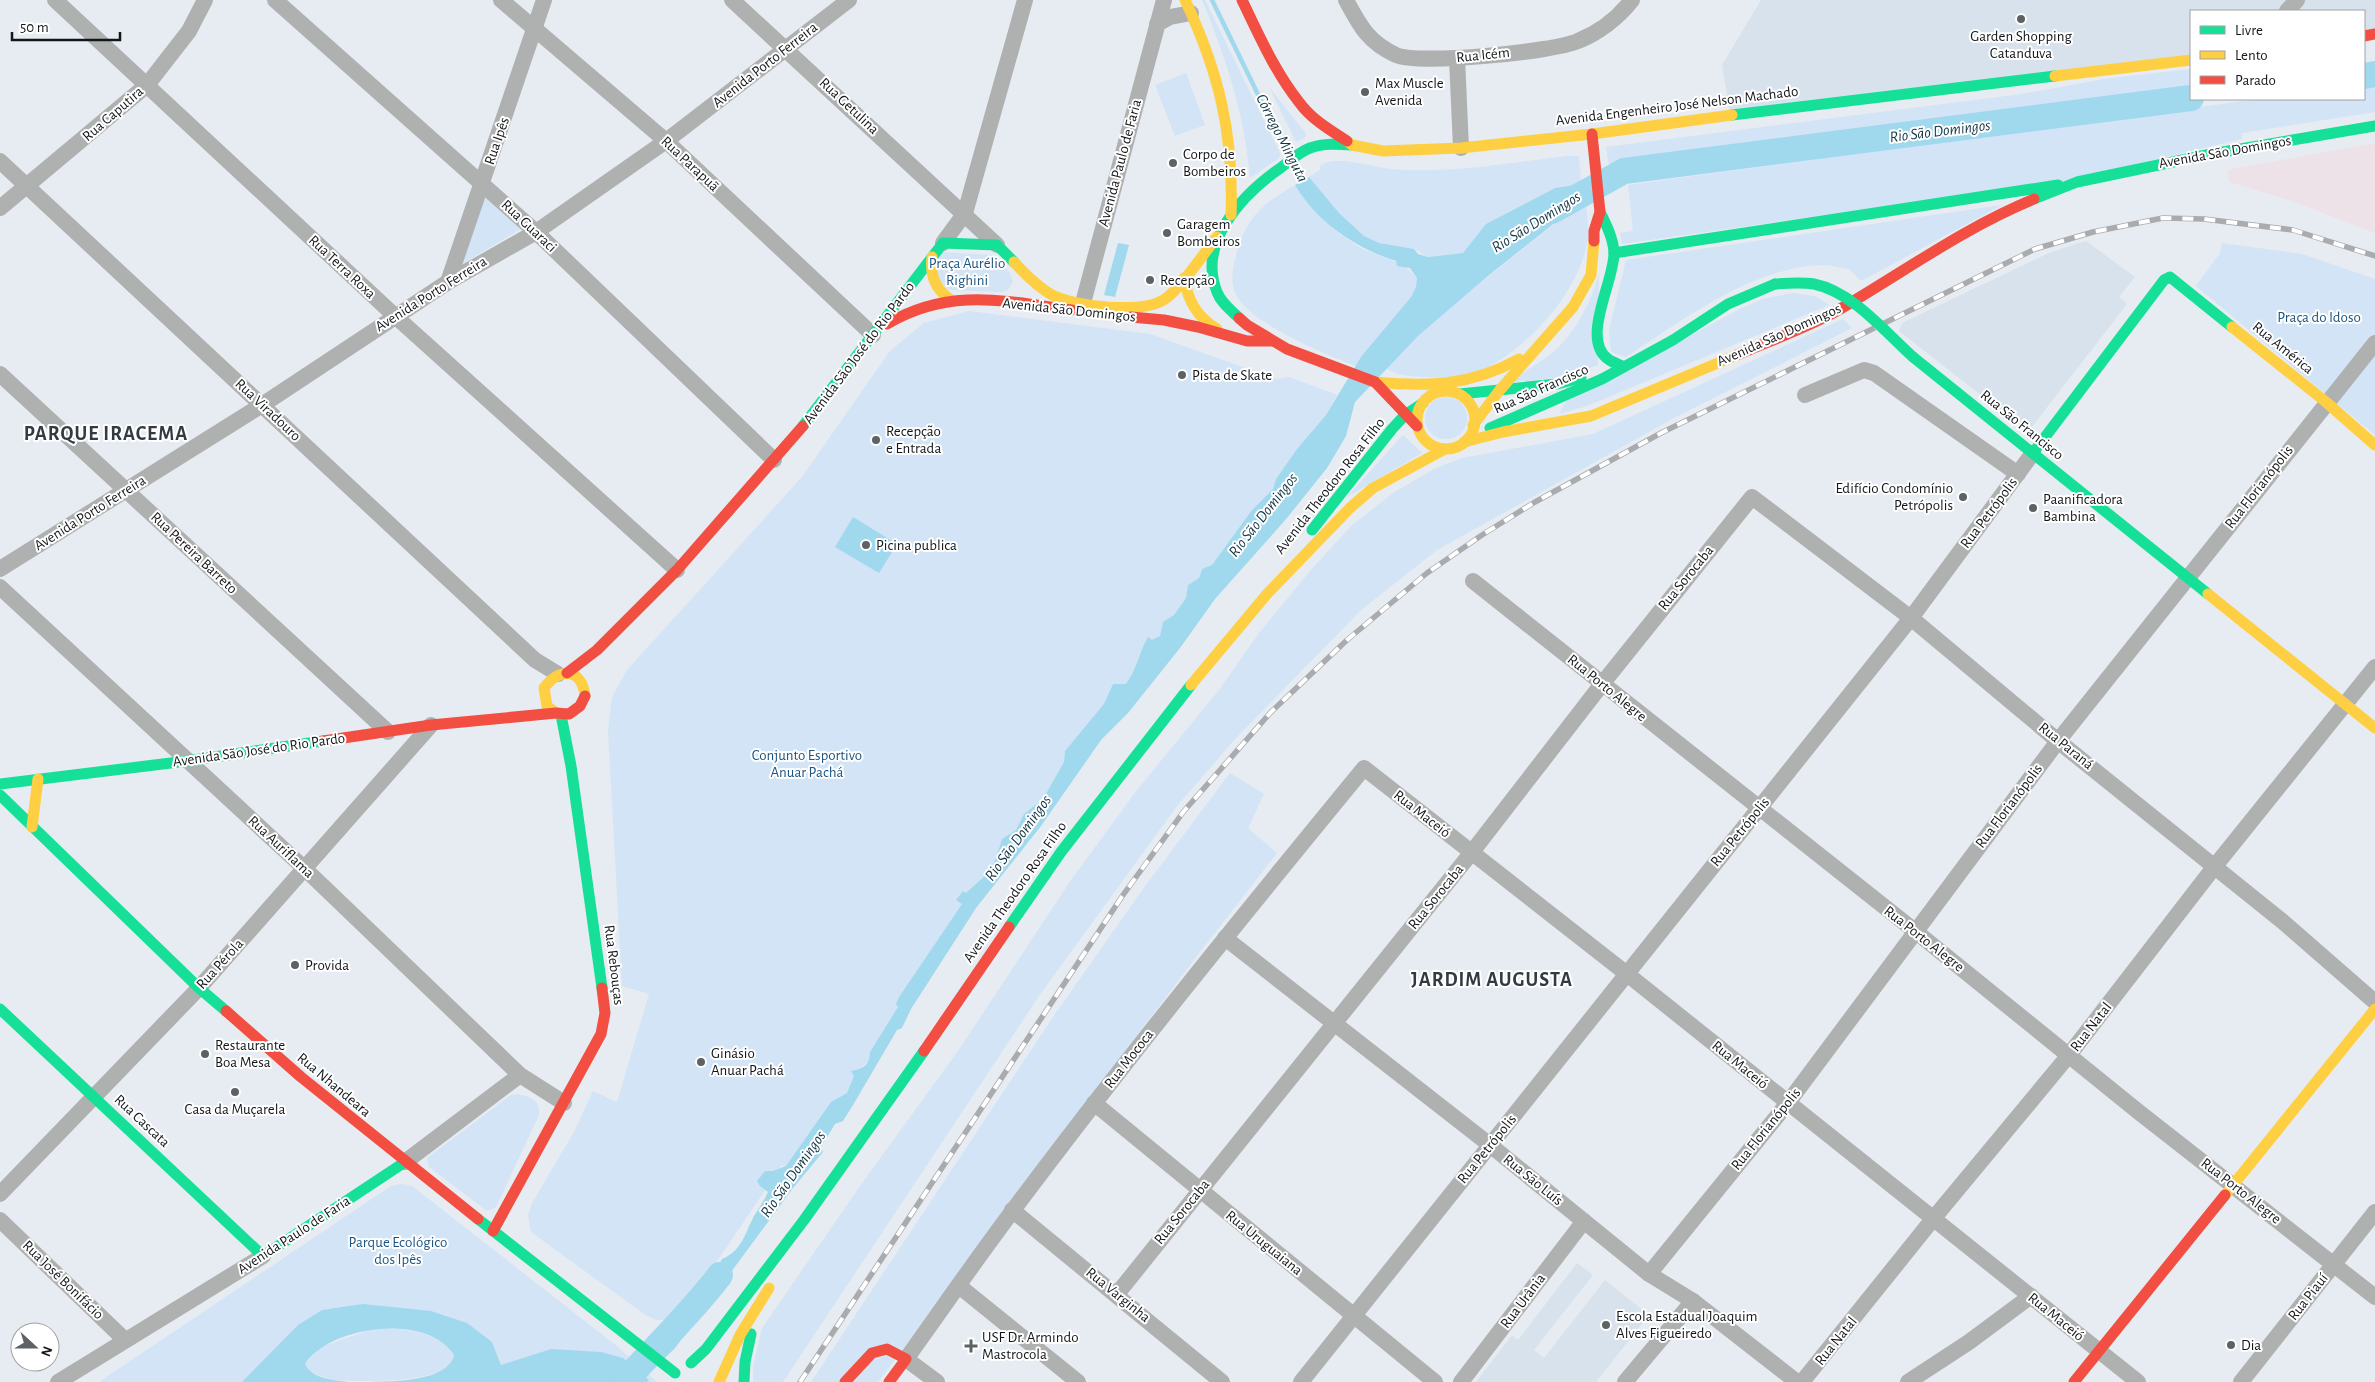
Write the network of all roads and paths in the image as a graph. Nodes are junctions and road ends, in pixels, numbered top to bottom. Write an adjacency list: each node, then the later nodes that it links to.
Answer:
1 (55, 0): 21 (street, Rua Terra Roxa)
2 (205, 0): 21 (street, Rua Caputira)
3 (275, 0): 29 (street, Rua Guaraci)
4 (501, 0): 17 (street, Rua Parapuã)
5 (544, 0): 17 (street, Rua Ipês)
6 (732, 0): 18 (street, Rua Getulina)
7 (849, 0): 18 (street, Avenida Porto Ferreira)
8 (1025, 0): 33 (street, Avenida São José do Rio Pardo)
9 (1164, 0): 16 (street, Avenida Paulo de Faria)
10 (1242, 0): 25 (main road, Avenida Engenheiro José Nelson Machado)
11 (1346, 0): 19 (street, Rua Icém)
12 (1632, 0): 19 (street, Rua Icém)
13 (2297, 0): 15 (street)
14 (1188, 6): 16 (street); 34 (main road)
15 (2288, 10)
16 (1157, 24): 47 (street, Avenida Paulo de Faria)
17 (535, 31): 24 (street, Rua Parapuã); 29 (street, Rua Ipês)
18 (787, 49): 24 (street, Avenida Porto Ferreira); 33 (street, Rua Getulina)
19 (1457, 58): 26 (street)
20 (2190, 60): 23 (main road, Avenida Engenheiro José Nelson Machado)
21 (147, 85): 30 (street, Rua Caputira); 48 (street, Rua Terra Roxa)
22 (2375, 126): 28 (main road, Avenida São Domingos)
23 (1592, 134): 26 (main road, Avenida Engenheiro José Nelson Machado); 32 (main road)
24 (666, 142): 35 (street, Avenida Porto Ferreira); 50 (street, Rua Parapuã)
25 (1352, 145): 26 (main road, Avenida Engenheiro José Nelson Machado); 34 (main road)
26 (1461, 148)
27 (0, 161): 30 (street, Rua Viradouro)
28 (2076, 182): 39 (main road, Avenida São Domingos); 65 (main road, Avenida São Domingos)
29 (482, 183): 35 (street, Rua Guaraci); 44 (street, Rua Ipês)
30 (28, 186): 31 (street, Rua Caputira); 62 (street, Rua Viradouro)
31 (0, 208)
32 (1600, 212): 39 (main road); 53 (main road)
33 (965, 213): 37 (street, Avenida São José do Rio Pardo); 38 (street, Avenida São Domingos)
34 (1231, 215): 36 (main road)
35 (536, 232): 44 (street, Avenida Porto Ferreira); 69 (street, Rua Guaraci)
36 (1217, 237): 43 (main road, Avenida São Domingos); 51 (main road)
37 (943, 243): 38 (main road); 40 (main road, Avenida São José do Rio Pardo)
38 (997, 246): 41 (main road, Avenida São Domingos)
39 (1614, 253): 54 (main road)
40 (932, 257): 45 (main road); 50 (main road, Avenida São José do Rio Pardo)
41 (1022, 269): 46 (main road); 47 (main road, Avenida São Domingos)
42 (2170, 277): 60 (main road, Rua América); 68 (main road, Rua Petrópolis)
43 (1184, 278): 47 (main road, Avenida São Domingos); 49 (main road)
44 (448, 282): 48 (street, Avenida Porto Ferreira)
45 (950, 300): 46 (main road, Avenida São Domingos); 50 (main road, Avenida São Domingos)
46 (999, 302): 49 (main road, Avenida São Domingos)
47 (1083, 303)
48 (395, 316): 62 (street, Avenida Porto Ferreira); 74 (street, Rua Terra Roxa)
49 (1226, 333): 51 (main road, Avenida São Domingos)
50 (873, 336): 69 (main road, Avenida São José do Rio Pardo)
51 (1272, 341): 56 (main road)
52 (2375, 342): 60 (street, Rua Florianópolis)
53 (1534, 350): 56 (main road); 57 (main road)
54 (1622, 366): 57 (main road, Rua São Francisco); 65 (main road, Rua São Francisco); 68 (main road, Rua São Francisco, bridge)
55 (0, 374): 71 (street, Rua Pereira Barreto)
56 (1375, 382): 63 (main road)
57 (1499, 391): 58 (main road, Rua São Francisco); 65 (main road)
58 (1460, 394): 61 (main road); 65 (main road)
59 (1805, 395): 70 (street)
60 (2326, 402): 66 (main road, Rua América); 75 (street, Rua Florianópolis)
61 (1422, 403): 63 (main road, Avenida Theodoro Rosa Filho); 64 (main road)
62 (262, 405): 71 (street, Avenida Porto Ferreira); 83 (street, Rua Viradouro)
63 (1405, 415): 64 (main road); 78 (main road, Avenida Theodoro Rosa Filho)
64 (1417, 426): 67 (main road)
65 (1469, 434): 67 (main road)
66 (2375, 445)
67 (1445, 449): 78 (main road, Avenida Theodoro Rosa Filho)
68 (2033, 453): 70 (street, Rua Petrópolis); 75 (main road, Rua São Francisco)
69 (774, 460): 74 (main road, Avenida São José do Rio Pardo)
70 (2018, 474): 79 (street, Rua Petrópolis)
71 (127, 490): 73 (street, Avenida Porto Ferreira); 91 (street, Rua Pereira Barreto)
72 (1752, 497): 79 (street, Rua Paraná); 84 (street, Rua Sorocaba)
73 (0, 569)
74 (677, 570): 80 (main road, Avenida São José do Rio Pardo)
75 (2188, 578): 85 (main road, Rua São Francisco); 92 (street, Rua Florianópolis)
76 (1473, 581): 84 (street, Rua Porto Alegre)
77 (0, 587): 93 (street, Rua Auriflama)
78 (1267, 594): 127 (main road, Avenida Theodoro Rosa Filho)
79 (1910, 618): 92 (street, Rua Paraná); 99 (street, Rua Petrópolis)
80 (597, 650): 82 (main road, Avenida São José do Rio Pardo); 83 (main road, Avenida São José do Rio Pardo)
81 (2375, 668): 85 (street, Rua Natal)
82 (580, 681): 83 (main road); 88 (main road, Rua Rebouças)
83 (554, 682): 86 (main road); 87 (main road, Avenida São José do Rio Pardo)
84 (1602, 684): 99 (street, Rua Porto Alegre); 101 (street, Rua Sorocaba)
85 (2344, 704): 90 (main road, Rua São Francisco); 102 (street, Rua Natal)
86 (558, 714): 87 (main road, Avenida São José do Rio Pardo); 88 (main road, Avenida São José do Rio Pardo); 94 (main road, Rua Rebouças)
87 (517, 717): 89 (main road, Avenida São José do Rio Pardo)
88 (576, 720): 94 (main road, Rua Rebouças)
89 (431, 725): 91 (main road, Avenida São José do Rio Pardo); 103 (street, Rua Pérola)
90 (2375, 728)
91 (388, 732): 93 (main road, Avenida São José do Rio Pardo)
92 (2058, 741): 102 (street, Rua Paraná); 104 (street, Rua Florianópolis)
93 (187, 761): 96 (main road, Avenida São José do Rio Pardo); 103 (street, Rua Auriflama)
94 (572, 766): 115 (main road, Rua Rebouças)
95 (1364, 768): 101 (street, Rua Maceió); 105 (street, Rua Mococa)
96 (38, 779): 97 (main road, Avenida São José do Rio Pardo); 100 (main road)
97 (0, 784)
98 (0, 796): 100 (main road, Rua Nhandeara)
99 (1758, 809): 104 (street, Rua Porto Alegre); 106 (street, Rua Petrópolis)
100 (32, 827): 107 (main road, Rua Nhandeara)
101 (1472, 852): 106 (street, Rua Maceió); 111 (street, Rua Sorocaba)
102 (2215, 866): 108 (street, Rua Paraná); 112 (street, Rua Natal)
103 (304, 868): 107 (street, Rua Pérola); 113 (street, Rua Auriflama)
104 (1915, 931): 112 (street, Rua Porto Alegre); 117 (street, Rua Florianópolis)
105 (1225, 938): 111 (street, Rua São Luís); 116 (street, Rua Mococa)
106 (1627, 974): 117 (street, Rua Maceió); 118 (street, Rua Petrópolis)
107 (199, 988): 114 (street, Rua Pérola); 119 (main road, Rua Nhandeara)
108 (2375, 1002)
109 (0, 1009): 114 (main road, Rua Cascata)
110 (2375, 1009): 120 (main road)
111 (1334, 1023): 118 (street, Rua São Luís); 121 (street, Rua Sorocaba)
112 (2069, 1055): 120 (street, Rua Porto Alegre); 125 (street, Rua Natal)
113 (520, 1075): 115 (street, Rua Auriflama); 119 (street, Avenida Paulo de Faria)
114 (94, 1096): 122 (street, Rua Pérola); 130 (main road, Rua Cascata)
115 (564, 1103): 129 (main road, Rua Rebouças)
116 (1094, 1103): 121 (street, Rua Uruguaiana); 123 (street, Rua Mococa)
117 (1788, 1104): 125 (street, Rua Maceió); 132 (street, Rua Florianópolis)
118 (1490, 1145): 128 (street, Rua São Luís); 139 (street, Rua Petrópolis)
119 (405, 1162): 129 (main road, Rua Nhandeara); 130 (main road, Avenida Paulo de Faria)
120 (2233, 1184): 131 (street, Rua Porto Alegre); 141 (main road)
121 (1199, 1190): 135 (street, Rua Sorocaba); 139 (street, Rua Uruguaiana)
122 (0, 1194)
123 (1012, 1210): 134 (street, Rua Mococa); 135 (street, Rua Varginha)
124 (2375, 1212): 131 (street, Rua Piauí)
125 (1933, 1219): 136 (street, Rua Maceió); 157 (street, Rua Natal)
126 (0, 1220): 140 (street, Rua José Bonifácio)
127 (804, 1220): 133 (main road, Avenida Theodoro Rosa Filho); 143 (main road, Avenida Theodoro Rosa Filho)
128 (1584, 1221): 132 (street, Rua São Luís); 154 (street, Rua Urânia)
129 (493, 1231): 143 (main road, Rua Nhandeara)
130 (264, 1256): 140 (street, Avenida Paulo de Faria)
131 (2334, 1264): 137 (street, Rua Porto Alegre); 161 (street, Rua Piauí)
132 (1650, 1274): 138 (street, Rua São Luís)
133 (769, 1286): 144 (main road, Avenida Theodoro Rosa Filho); 146 (main road)
134 (959, 1286): 142 (street, Rua Mococa); 150 (street)
135 (1117, 1294): 151 (street, Rua Varginha)
136 (2031, 1296): 141 (street, Rua Maceió); 158 (street)
137 (2375, 1298)
138 (1693, 1301): 155 (street); 156 (street, Rua São Luís)
139 (1353, 1315): 152 (street, Rua Petrópolis); 153 (street, Rua Uruguaiana)
140 (125, 1340): 145 (street, Avenida Paulo de Faria)
141 (2099, 1351): 159 (main road); 160 (street, Rua Maceió)
142 (906, 1358): 147 (main road); 148 (main road, Rua Mococa); 149 (street)
143 (673, 1378)
144 (715, 1379)
145 (58, 1382)
146 (744, 1382)
147 (845, 1382)
148 (889, 1382)
149 (937, 1382)
150 (1078, 1382)
151 (1222, 1382)
152 (1301, 1382)
153 (1435, 1382)
154 (1461, 1382)
155 (1625, 1382)
156 (1797, 1382)
157 (1802, 1382)
158 (1908, 1382)
159 (2074, 1382)
160 (2138, 1382)
161 (2242, 1382)

